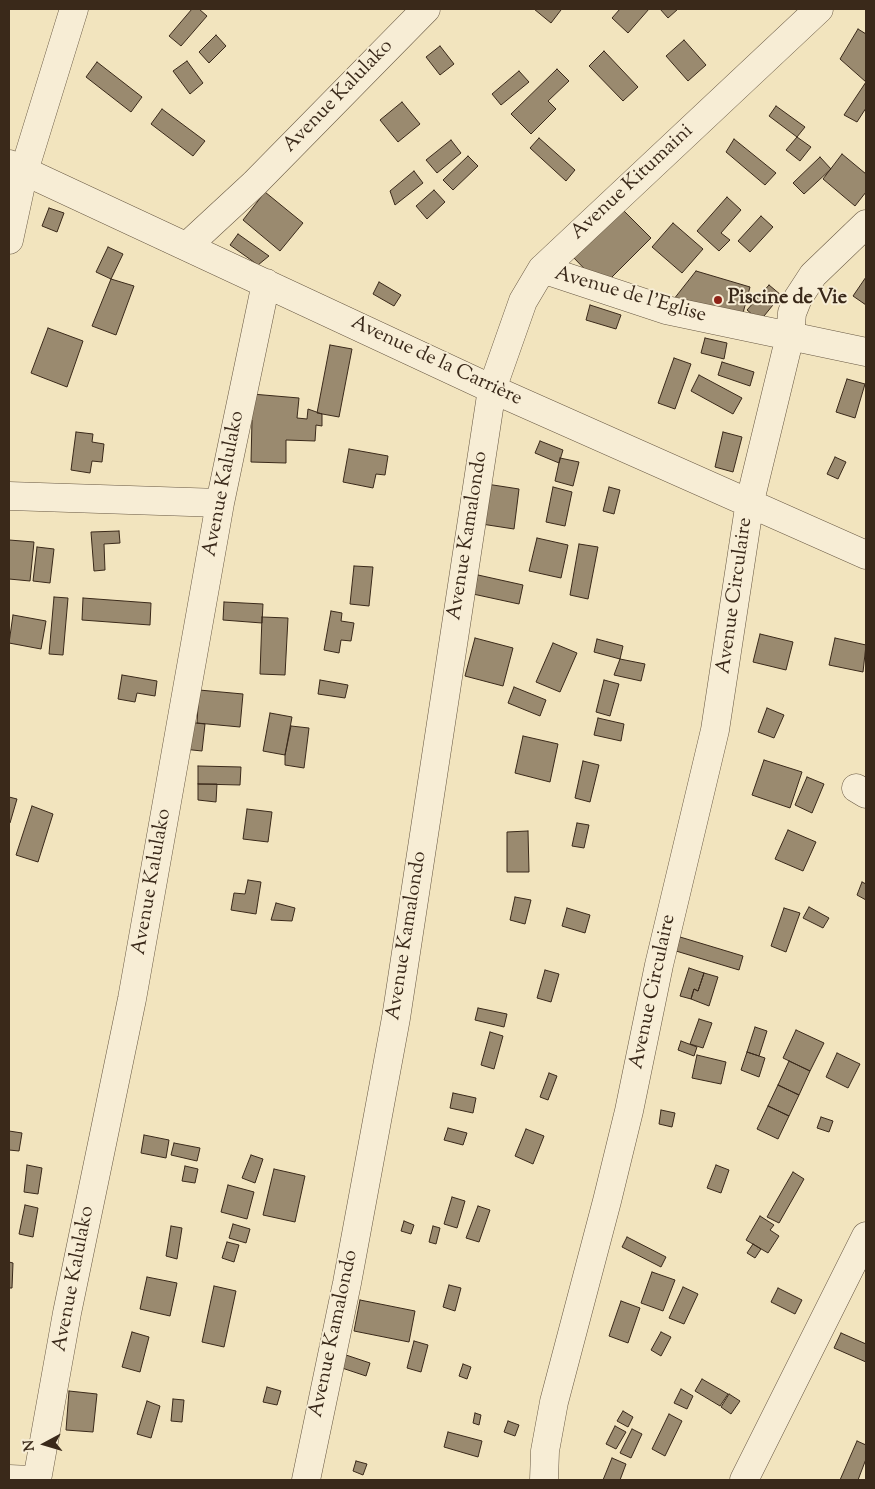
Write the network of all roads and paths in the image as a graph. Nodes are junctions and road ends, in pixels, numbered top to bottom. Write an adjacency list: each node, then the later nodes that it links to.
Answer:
1 (74, 9): 4 (street)
2 (426, 9): 7 (street, Avenue Kalulako)
3 (819, 9): 8 (street, Avenue Kitumaini)
4 (16, 167): 6 (street); 7 (street, Avenue de la Carrière)
5 (866, 224): 10 (street, Avenue Circulaire)
6 (9, 240)
7 (187, 246): 9 (street, Avenue de la Carrière)
8 (542, 269): 10 (street, Avenue de l'Eglise); 12 (street, Avenue Kitumaini)
9 (266, 284): 12 (street, Avenue de la Carrière); 15 (street, Avenue Kalulako)
10 (790, 336): 11 (street, Avenue de l'Eglise); 14 (street, Avenue Circulaire)
11 (866, 352)
12 (492, 389): 14 (street, Avenue de la Carrière); 21 (street, Avenue Kamalondo)
13 (9, 496): 15 (street)
14 (750, 501): 16 (street, Avenue de la Carrière); 22 (street, Avenue Circulaire)
15 (220, 503): 20 (street, Avenue Kalulako)
16 (866, 555)
17 (866, 1236): 23 (street)
18 (9, 1479): 19 (street)
19 (31, 1480)
20 (37, 1480)
21 (306, 1480)
22 (544, 1480)
23 (744, 1480)

